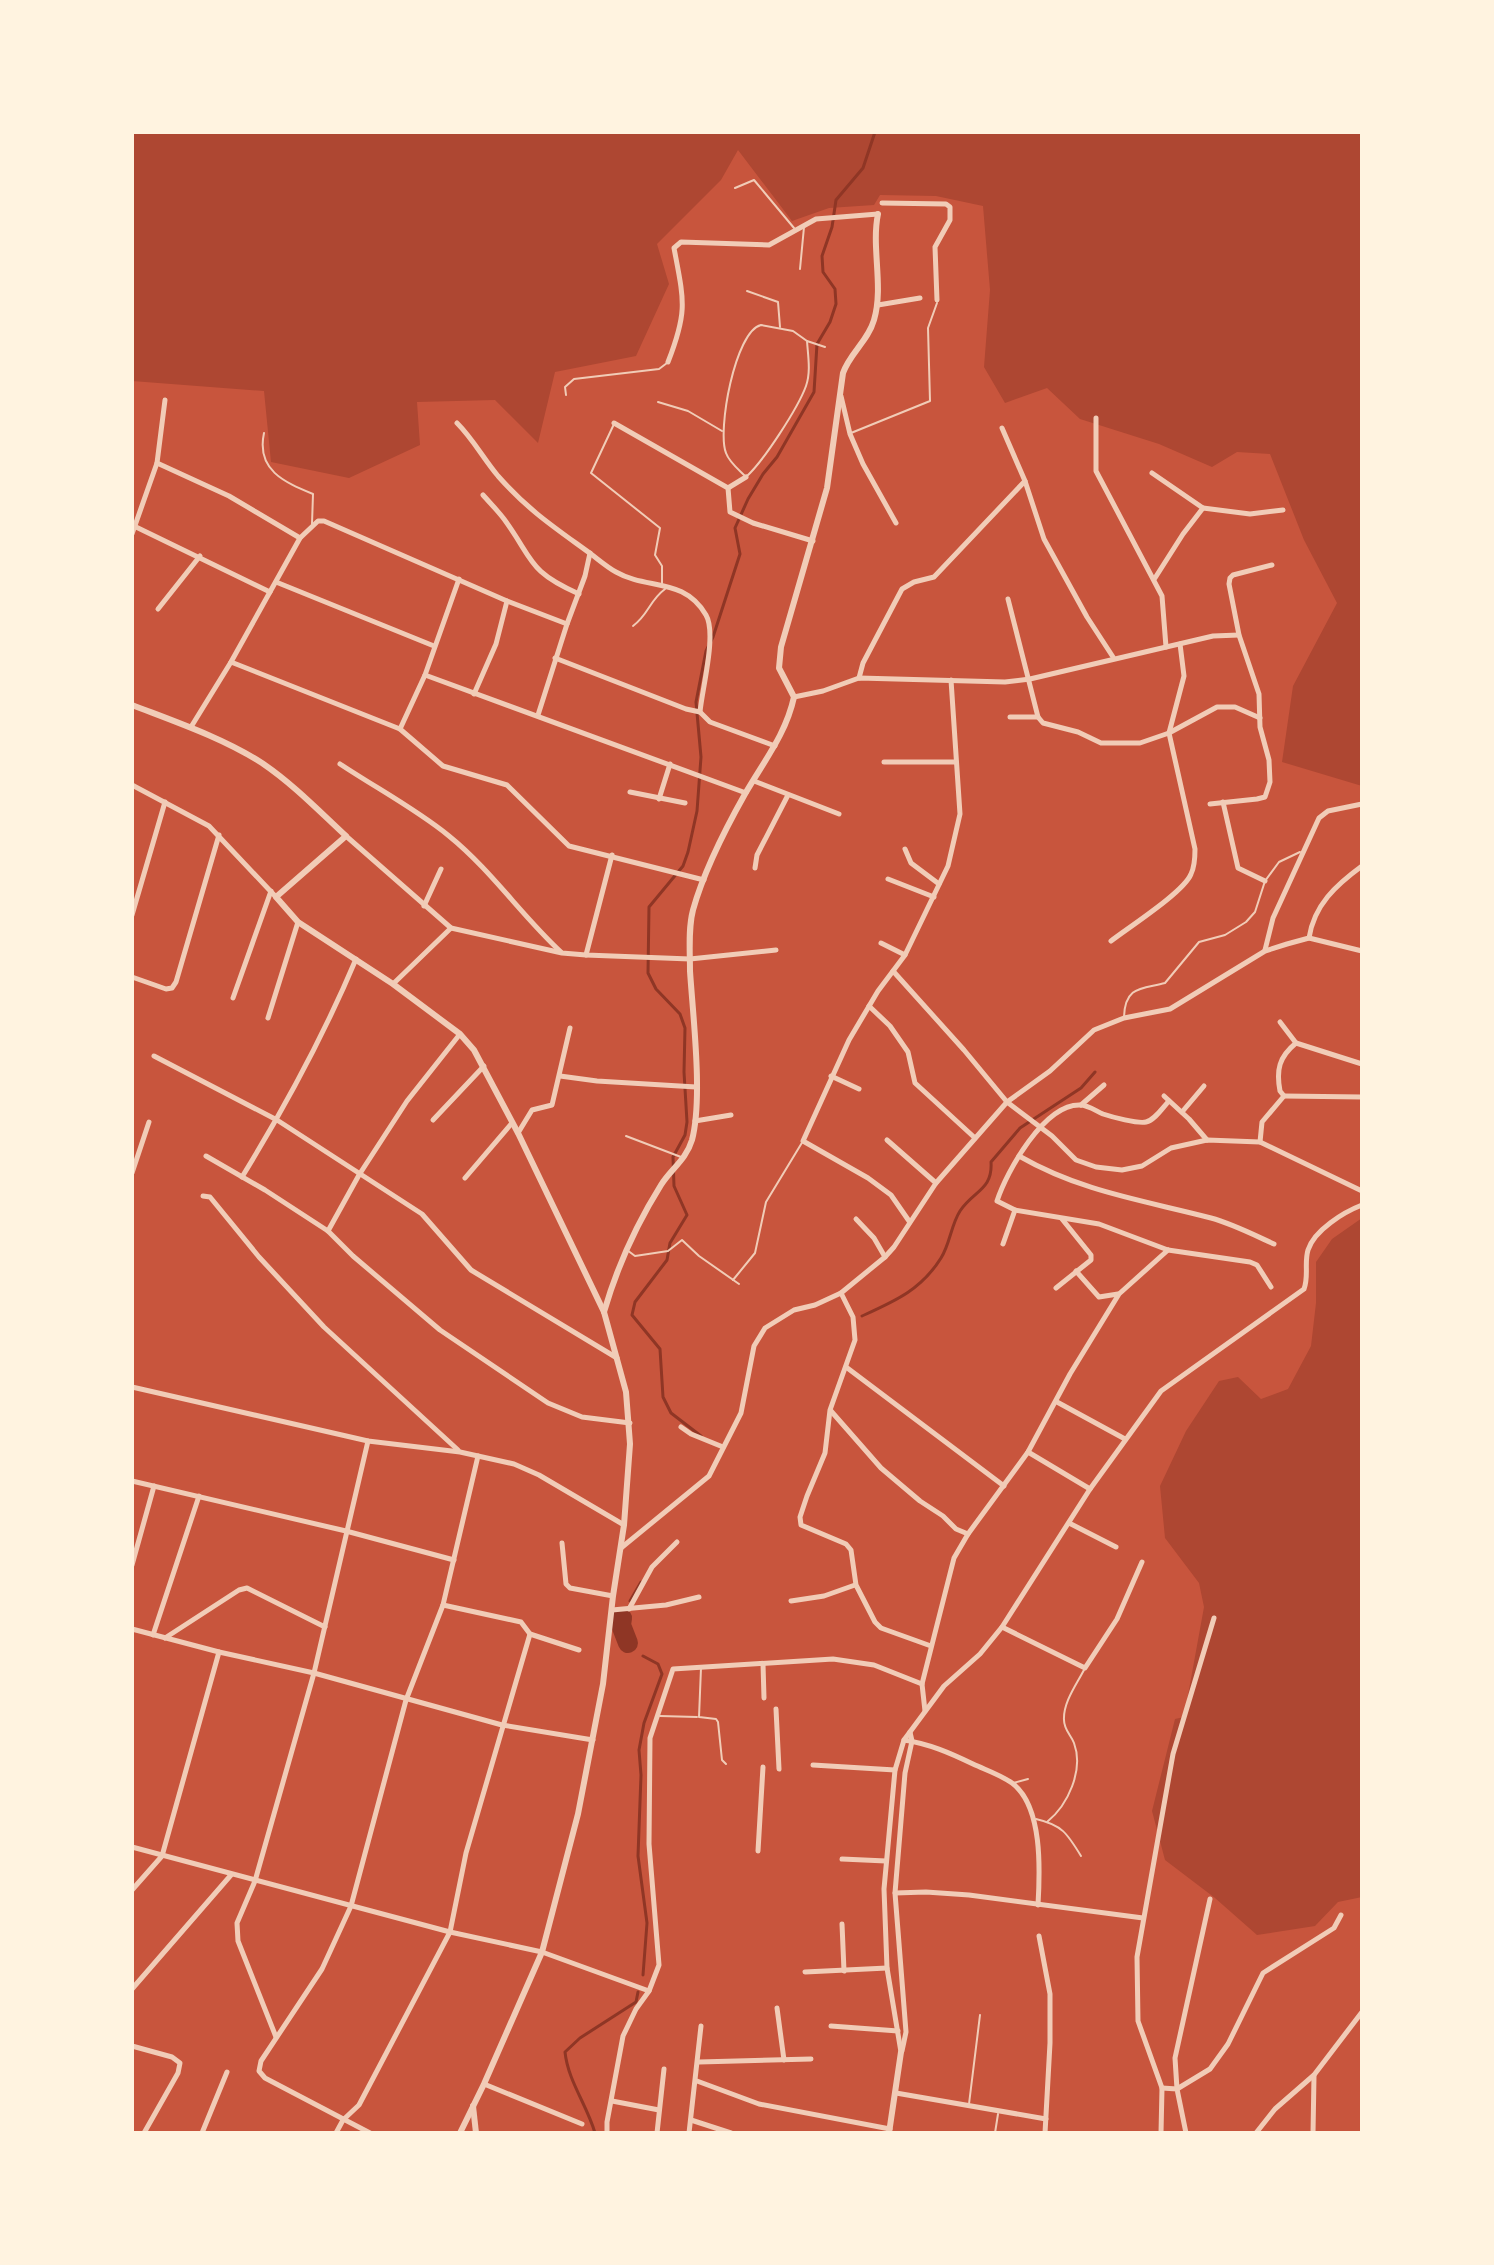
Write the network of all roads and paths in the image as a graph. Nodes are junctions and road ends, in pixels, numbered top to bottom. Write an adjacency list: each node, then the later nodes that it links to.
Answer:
1 (735, 188): 5 (lane)
2 (882, 203): 9 (street)
3 (878, 214): 4 (street); 10 (street)
4 (804, 226): 5 (street); 6 (lane)
5 (795, 230): 14 (street)
6 (800, 269)
7 (747, 291): 11 (lane)
8 (920, 298): 10 (street)
9 (937, 300): 25 (lane)
10 (878, 305): 15 (street)
11 (780, 328): 12 (lane); 23 (lane)
12 (809, 342): 13 (lane); 28 (lane)
13 (825, 347)
14 (668, 362): 16 (lane)
15 (840, 390): 25 (street); 39 (street)
16 (566, 395)
17 (165, 400): 26 (street)
18 (658, 402): 23 (lane)
19 (1096, 418): 43 (street)
20 (457, 423): 40 (street)
21 (614, 423): 30 (street); 46 (lane)
22 (1002, 428): 29 (street)
23 (724, 432): 28 (lane)
24 (264, 433): 34 (lane)
25 (850, 434): 35 (street)
26 (157, 463): 36 (street); 38 (street)
27 (1152, 473): 32 (street)
28 (746, 477): 30 (street)
29 (1025, 481): 59 (street); 63 (street)
30 (728, 488): 39 (street)
31 (483, 495): 49 (street)
32 (1203, 508): 33 (street); 43 (street)
33 (1283, 510)
34 (315, 523): 38 (street); 44 (street)
35 (896, 523)
36 (136, 527): 37 (street); 41 (street)
37 (132, 534)
38 (300, 538): 45 (street)
39 (814, 541): 67 (street)
40 (590, 553): 46 (street); 49 (street)
41 (200, 556): 48 (street); 52 (street)
42 (1272, 565): 55 (street)
43 (1155, 578): 58 (street)
44 (459, 579): 51 (street); 57 (street)
45 (276, 582): 48 (street); 57 (street)
46 (662, 584): 47 (street)
47 (669, 585): 54 (lane); 69 (street)
48 (270, 592): 61 (street)
49 (579, 594): 53 (street)
50 (1008, 599): 64 (street)
51 (507, 601): 53 (street); 66 (street)
52 (158, 609)
53 (567, 624): 60 (street)
54 (633, 626)
55 (1239, 635): 56 (street); 73 (street)
56 (1180, 644): 58 (street); 76 (street)
57 (434, 646): 62 (street)
58 (1166, 647): 59 (street)
59 (1113, 657): 64 (street)
60 (555, 658): 69 (street); 70 (street)
61 (231, 662): 74 (street); 75 (street)
62 (425, 675): 66 (street); 75 (street)
63 (859, 678): 65 (street); 67 (street)
64 (1030, 679): 65 (street); 72 (street)
65 (951, 680): 79 (street)
66 (474, 694): 70 (street)
67 (794, 697): 77 (street)
68 (132, 705): 74 (street)
69 (700, 712): 77 (street)
70 (538, 715): 81 (street)
71 (1010, 717): 72 (street)
72 (1038, 717): 76 (street)
73 (1260, 718): 76 (street); 89 (street)
74 (191, 727): 95 (street)
75 (400, 729): 98 (street)
76 (1169, 733): 113 (street)
77 (775, 746): 82 (street)
78 (884, 762): 79 (street)
79 (956, 762): 105 (street)
80 (340, 764): 118 (street)
81 (670, 764): 85 (street); 87 (street)
82 (754, 781): 85 (street); 86 (street)
83 (132, 785): 88 (street)
84 (630, 792): 87 (street)
85 (746, 793): 103 (street)
86 (788, 795): 93 (street); 100 (street)
87 (659, 799): 90 (street)
88 (165, 802): 94 (street); 109 (street)
89 (1223, 802): 91 (street); 104 (street)
90 (685, 803)
91 (1210, 804)
92 (1362, 804): 97 (street)
93 (839, 814)
94 (219, 835): 106 (street); 124 (street)
95 (346, 836): 106 (street); 108 (street)
96 (905, 849): 105 (street)
97 (1306, 849): 104 (lane); 116 (street)
98 (612, 855): 103 (street); 119 (street)
99 (1362, 866): 112 (street)
100 (755, 868)
101 (441, 869): 108 (street)
102 (888, 879): 107 (street)
103 (704, 880): 122 (street)
104 (1265, 881): 129 (lane)
105 (939, 884): 107 (street)
106 (273, 894): 110 (street); 126 (street)
107 (934, 897): 120 (street)
108 (424, 906): 111 (street)
109 (132, 915)
110 (298, 922): 121 (street); 128 (street)
111 (451, 928): 118 (street); 125 (street)
112 (1309, 938): 116 (street); 117 (street)
113 (1111, 941)
114 (881, 943): 120 (street)
115 (776, 950): 122 (street)
116 (1265, 951): 129 (street)
117 (1362, 951)
118 (562, 953): 119 (street)
119 (586, 955): 122 (street)
120 (905, 955): 123 (street)
121 (356, 958): 125 (street); 149 (street)
122 (690, 959): 140 (street)
123 (893, 971): 127 (street); 145 (street)
124 (132, 977)
125 (393, 984): 132 (street)
126 (233, 998)
127 (869, 1006): 138 (street); 157 (street)
128 (268, 1018)
129 (1124, 1018): 145 (street)
130 (1280, 1022): 133 (street)
131 (570, 1028): 137 (street)
132 (460, 1034): 136 (street); 166 (street)
133 (1296, 1043): 135 (street); 143 (street)
134 (154, 1056): 149 (street)
135 (1362, 1064)
136 (484, 1066): 150 (street); 153 (street)
137 (560, 1076): 140 (street); 155 (street)
138 (831, 1076): 142 (street); 160 (street)
139 (1104, 1085): 146 (street)
140 (694, 1086): 151 (street)
141 (1204, 1086): 147 (street)
142 (859, 1089)
143 (1284, 1096): 144 (street); 161 (street)
144 (1362, 1097)
145 (1007, 1102): 154 (street); 157 (street)
146 (1081, 1105): 147 (street); 154 (street)
147 (1182, 1112): 159 (street)
148 (731, 1115): 151 (street)
149 (277, 1120): 166 (street); 167 (street)
150 (433, 1120)
151 (695, 1121): 164 (street)
152 (149, 1122): 165 (street)
153 (512, 1123): 155 (street); 168 (street)
154 (1037, 1126): 159 (street); 163 (street)
155 (518, 1133): 190 (street)
156 (626, 1136): 164 (lane)
157 (975, 1138): 169 (street)
158 (887, 1140): 169 (street)
159 (1207, 1140): 161 (street)
160 (803, 1141): 176 (street); 184 (lane)
161 (1260, 1142): 170 (street)
162 (206, 1156): 167 (street)
163 (1019, 1156): 173 (street); 179 (street)
164 (683, 1158): 180 (street)
165 (132, 1173)
166 (359, 1175): 177 (street); 191 (street)
167 (242, 1177): 177 (street)
168 (465, 1178)
169 (936, 1183): 176 (street)
170 (1362, 1191)
171 (203, 1196): 201 (street)
172 (1362, 1205): 198 (street)
173 (1015, 1210): 174 (street); 178 (street)
174 (1062, 1218): 181 (street); 183 (street)
175 (856, 1219): 182 (street)
176 (910, 1221): 182 (street)
177 (328, 1231): 196 (street)
178 (1003, 1244)
179 (1274, 1244)
180 (626, 1249): 184 (lane); 190 (street)
181 (1168, 1250): 186 (street); 189 (street)
182 (885, 1257): 188 (street)
183 (1076, 1271): 187 (street); 189 (street)
184 (733, 1280): 185 (lane)
185 (739, 1284)
186 (1271, 1287)
187 (1056, 1288)
188 (841, 1293): 192 (street); 200 (street)
189 (1119, 1294): 194 (street)
190 (604, 1312): 191 (street)
191 (618, 1359): 196 (street)
192 (846, 1367): 195 (street); 206 (street)
193 (132, 1387): 199 (street)
194 (1057, 1402): 198 (street); 202 (street)
195 (830, 1410): 214 (street); 222 (street)
196 (630, 1423): 210 (street)
197 (681, 1427): 200 (street)
198 (1125, 1439): 207 (street)
199 (368, 1441): 201 (street); 213 (street)
200 (723, 1447): 218 (street)
201 (460, 1452): 203 (street)
202 (1028, 1452): 206 (street); 207 (street)
203 (478, 1456): 210 (street); 219 (street)
204 (132, 1481): 205 (street)
205 (154, 1486): 208 (street); 212 (street)
206 (1004, 1486): 214 (street)
207 (1090, 1489): 209 (street)
208 (199, 1496): 213 (street); 234 (street)
209 (1069, 1523): 217 (street); 231 (street)
210 (624, 1525): 218 (street)
211 (132, 1529): 212 (street)
212 (142, 1531): 221 (street)
213 (346, 1531): 219 (street); 230 (street)
214 (968, 1534): 236 (street)
215 (677, 1542): 227 (street)
216 (562, 1543): 223 (street)
217 (1116, 1547)
218 (621, 1548): 223 (street)
219 (454, 1560): 226 (street)
220 (1142, 1562): 241 (street)
221 (132, 1565)
222 (856, 1585): 225 (street); 236 (street)
223 (613, 1596): 228 (street)
224 (699, 1597): 227 (street)
225 (791, 1601)
226 (443, 1605): 233 (street); 245 (street)
227 (628, 1609): 228 (street)
228 (612, 1610): 252 (street)
229 (1214, 1618): 278 (street)
230 (325, 1627): 235 (street); 242 (street)
231 (1002, 1627): 241 (street); 247 (street)
232 (132, 1629): 234 (street)
233 (530, 1634): 237 (street); 250 (street)
234 (153, 1635): 235 (street)
235 (164, 1639): 238 (street)
236 (931, 1646): 243 (street)
237 (579, 1650)
238 (219, 1652): 242 (street); 266 (street)
239 (763, 1664): 240 (street); 243 (street); 244 (street)
240 (701, 1668): 248 (street); 249 (lane)
241 (1085, 1668): 263 (lane)
242 (314, 1673): 245 (street); 271 (street)
243 (922, 1684): 247 (street)
244 (764, 1698)
245 (406, 1700): 250 (street); 276 (street)
246 (776, 1709): 258 (street)
247 (925, 1711): 251 (street)
248 (658, 1716): 249 (lane); 287 (street)
249 (699, 1717): 255 (lane)
250 (502, 1725): 252 (street); 280 (street)
251 (910, 1732): 253 (street); 254 (street)
252 (594, 1740): 282 (street)
253 (904, 1740): 254 (street); 259 (street)
254 (912, 1741): 261 (street); 273 (street)
255 (726, 1764)
256 (813, 1765): 259 (street)
257 (763, 1767): 265 (street)
258 (779, 1769)
259 (895, 1770): 269 (street)
260 (1028, 1779): 261 (lane)
261 (1012, 1783): 262 (street)
262 (1035, 1819): 263 (lane); 275 (street)
263 (1047, 1822): 267 (lane)
264 (132, 1847): 266 (street)
265 (758, 1851)
266 (162, 1856): 270 (street); 272 (street)
267 (1081, 1856)
268 (842, 1859): 269 (street)
269 (886, 1861): 283 (street)
270 (231, 1875): 271 (street); 286 (street)
271 (255, 1881): 276 (street); 295 (street)
272 (132, 1890)
273 (895, 1893): 275 (street); 294 (street)
274 (1210, 1899): 307 (street)
275 (1038, 1905): 278 (street)
276 (351, 1906): 280 (street); 295 (street)
277 (1341, 1915): 307 (street)
278 (1143, 1918): 306 (street)
279 (842, 1924): 284 (street)
280 (450, 1932): 282 (street); 315 (street)
281 (1039, 1936): 314 (street)
282 (542, 1952): 287 (street); 305 (street)
283 (887, 1968): 284 (street); 293 (street)
284 (844, 1971): 285 (street)
285 (805, 1972)
286 (132, 1989)
287 (649, 1991): 309 (street)
288 (777, 2008): 299 (street)
289 (1362, 2012): 303 (street)
290 (980, 2015): 310 (lane)
291 (701, 2026): 300 (street)
292 (831, 2026): 293 (street)
293 (897, 2031): 294 (street); 297 (street)
294 (906, 2032): 297 (street)
295 (276, 2037): 315 (street)
296 (132, 2046): 319 (street)
297 (901, 2052): 308 (street)
298 (811, 2059): 299 (street)
299 (784, 2060): 300 (street)
300 (699, 2062): 304 (street)
301 (664, 2069): 312 (street)
302 (227, 2072): 320 (street)
303 (1314, 2075): 333 (street); 334 (street)
304 (697, 2081): 316 (street); 318 (street)
305 (484, 2084): 311 (street); 317 (street)
306 (1162, 2088): 307 (street); 331 (street)
307 (1177, 2089): 332 (street)
308 (896, 2093): 310 (street); 318 (street)
309 (612, 2101): 312 (street); 325 (street)
310 (968, 2105): 313 (street)
311 (473, 2106): 323 (street); 324 (street)
312 (659, 2110): 326 (street)
313 (998, 2111): 314 (street); 329 (lane)
314 (1046, 2119): 330 (street)
315 (343, 2120): 321 (street); 322 (street)
316 (691, 2120): 327 (street); 328 (street)
317 (582, 2124)
318 (889, 2131)
319 (144, 2133)
320 (202, 2133)
321 (336, 2133)
322 (370, 2133)
323 (460, 2133)
324 (476, 2133)
325 (607, 2133)
326 (657, 2133)
327 (689, 2133)
328 (731, 2133)
329 (995, 2133)
330 (1045, 2133)
331 (1161, 2133)
332 (1186, 2133)
333 (1256, 2133)
334 (1313, 2133)

